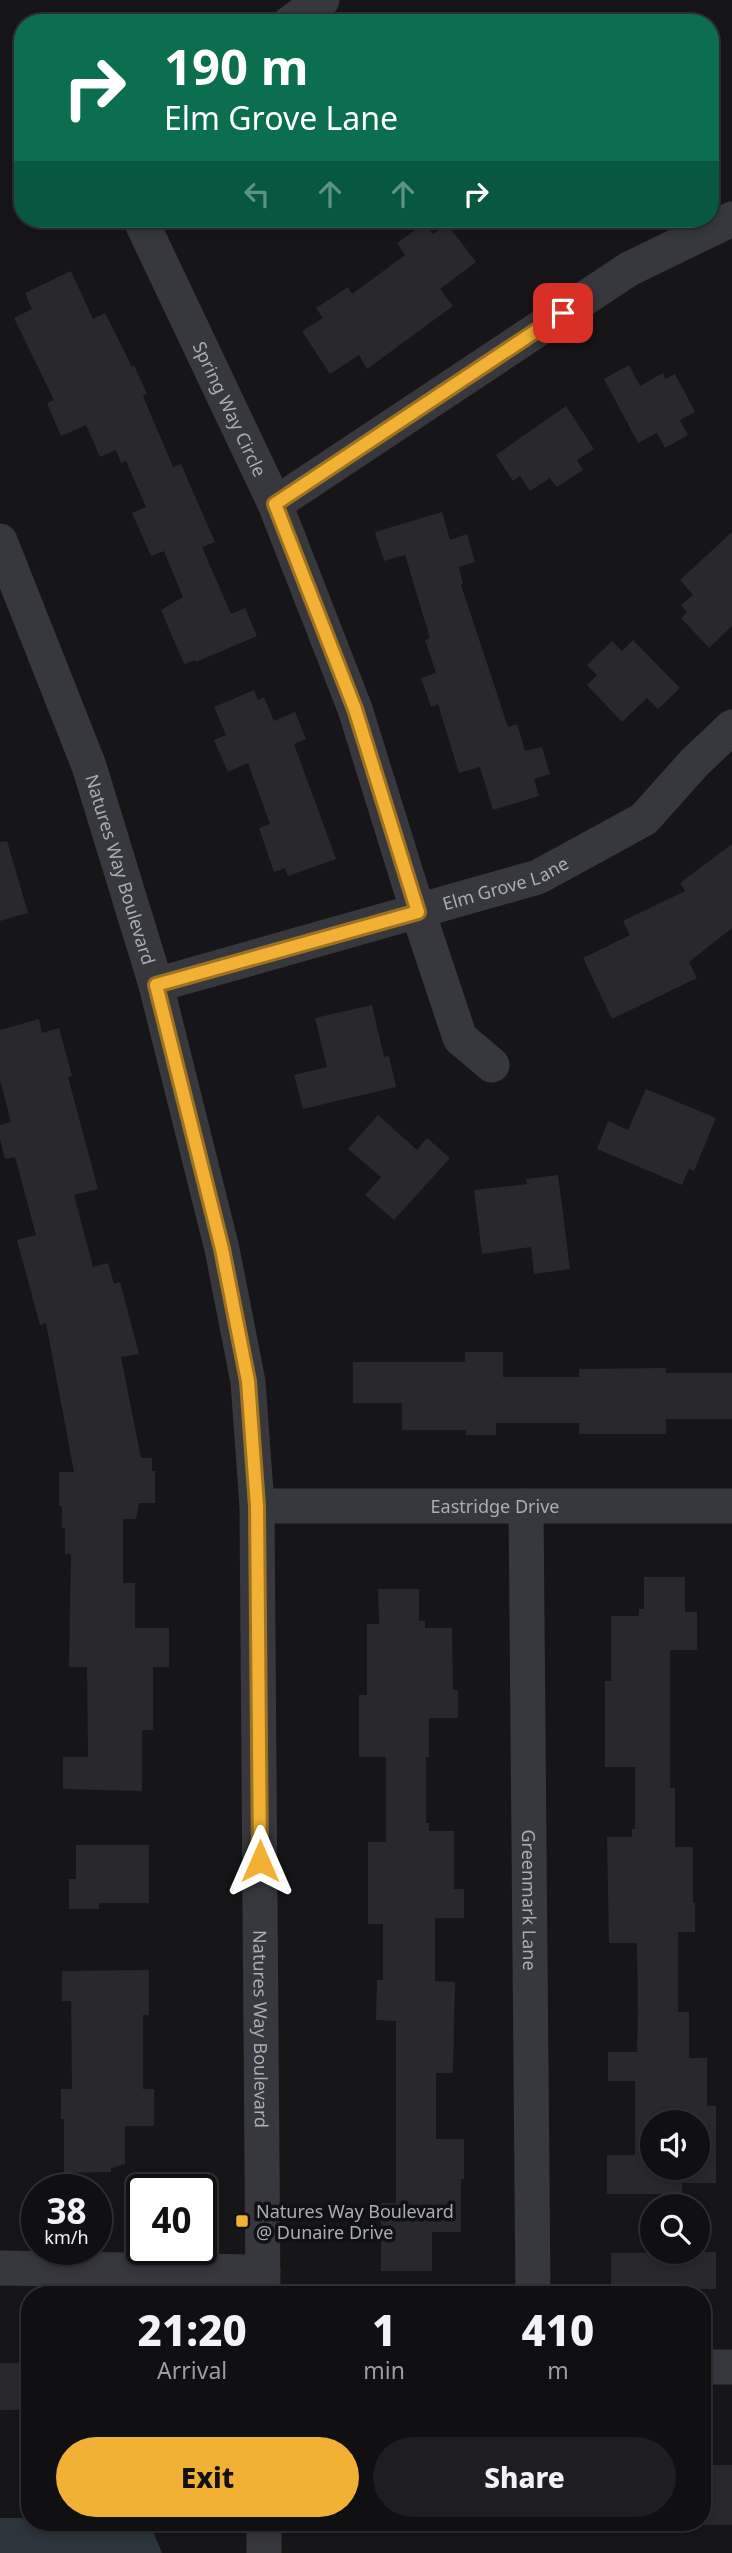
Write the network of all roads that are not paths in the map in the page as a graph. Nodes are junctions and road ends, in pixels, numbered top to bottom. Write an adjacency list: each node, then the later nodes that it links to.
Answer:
1 (321, 0): 2 (street)
2 (302, 14)
3 (145, 228): 5 (street, Spring Way Circle)
4 (713, 228): 5 (street)
5 (275, 504): 8 (street, Spring Way Circle)
6 (0, 541): 9 (street, Natures Way Boulevard)
7 (732, 727): 8 (street, Elm Grove Lane)
8 (418, 912): 9 (street, Elm Grove Lane); 10 (street, Spring Way Circle)
9 (156, 985): 11 (street, Natures Way Boulevard)
10 (492, 1065)
11 (257, 1506): 12 (street, Eastridge Drive); 15 (street, Natures Way Boulevard)
12 (526, 1506): 13 (street, Eastridge Drive); 16 (street, Greenmark Lane)
13 (732, 1506)
14 (0, 2268): 15 (street)
15 (263, 2283)
16 (533, 2286)
17 (711, 2367): 18 (street)
18 (732, 2367)
19 (264, 2531): 20 (street)
20 (264, 2553)

